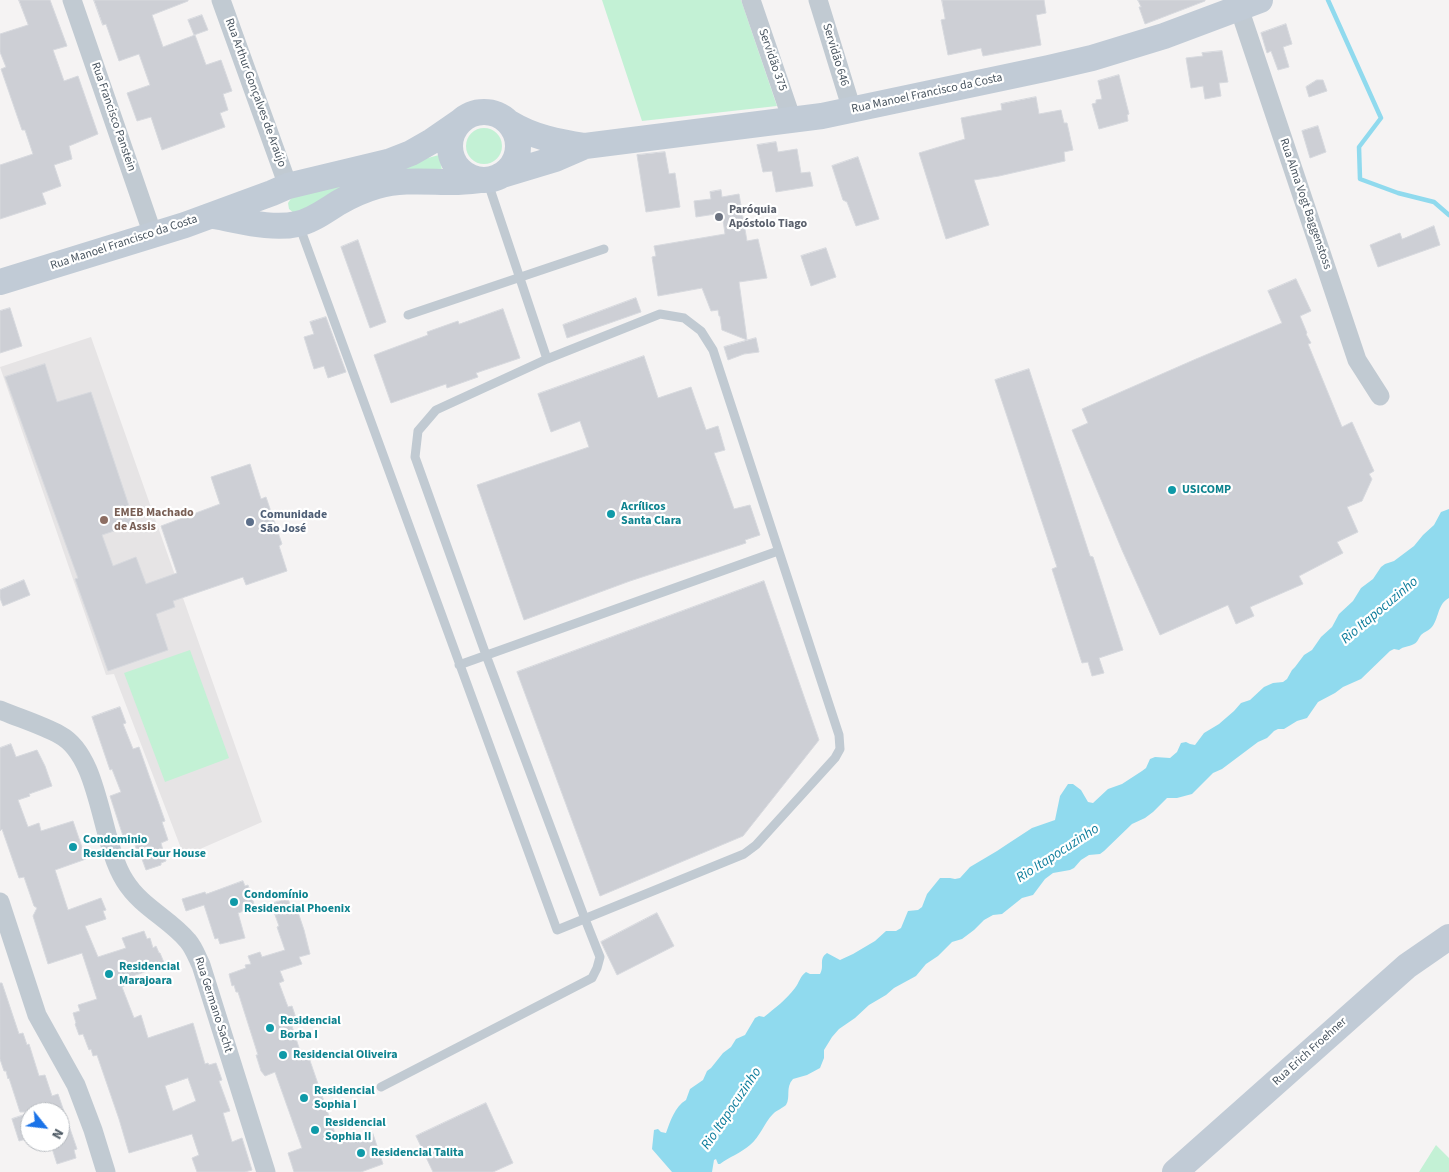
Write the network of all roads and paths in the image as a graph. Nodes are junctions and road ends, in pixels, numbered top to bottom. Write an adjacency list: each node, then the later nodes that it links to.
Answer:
1 (72, 0): 15 (street, Rua Francisco Panstein)
2 (221, 0): 12 (street, Rua Arthur Gonçalves de Araújo)
3 (751, 0): 7 (street, Servidão 375)
4 (818, 0): 6 (street, Servidão 646)
5 (1250, 4): 6 (main road, Rua Manoel Francisco da Costa); 21 (street, Rua Alma Vogt Baggenstoss)
6 (852, 110): 7 (main road, Rua Manoel Francisco da Costa)
7 (792, 120): 10 (main road, Rua Manoel Francisco da Costa)
8 (461, 121): 9 (main road); 11 (main road); 12 (main road)
9 (510, 123): 10 (main road, Rua Manoel Francisco da Costa); 11 (main road)
10 (585, 146): 11 (main road, Rua Manoel Francisco da Costa)
11 (490, 178): 14 (main road, Rua Manoel Francisco da Costa); 17 (lane)
12 (280, 190): 13 (main road); 14 (main road)
13 (210, 216): 14 (main road, Rua Manoel Francisco da Costa); 15 (main road, Rua Manoel Francisco da Costa)
14 (288, 224): 24 (lane)
15 (153, 235): 18 (main road, Rua Manoel Francisco da Costa)
16 (604, 249): 17 (lane)
17 (519, 277): 19 (lane); 20 (lane)
18 (0, 282)
19 (408, 315)
20 (547, 359): 22 (lane); 23 (lane)
21 (1380, 396)
22 (778, 551): 23 (lane); 27 (lane)
23 (486, 655): 24 (lane); 27 (lane)
24 (459, 665): 27 (lane)
25 (0, 710): 31 (street, Rua Germano Sacht)
26 (0, 902): 30 (street)
27 (585, 920): 29 (lane)
28 (1449, 937): 32 (main road, Rua Erich Froehner)
29 (381, 1087)
30 (106, 1172)
31 (266, 1172)
32 (1175, 1172)

